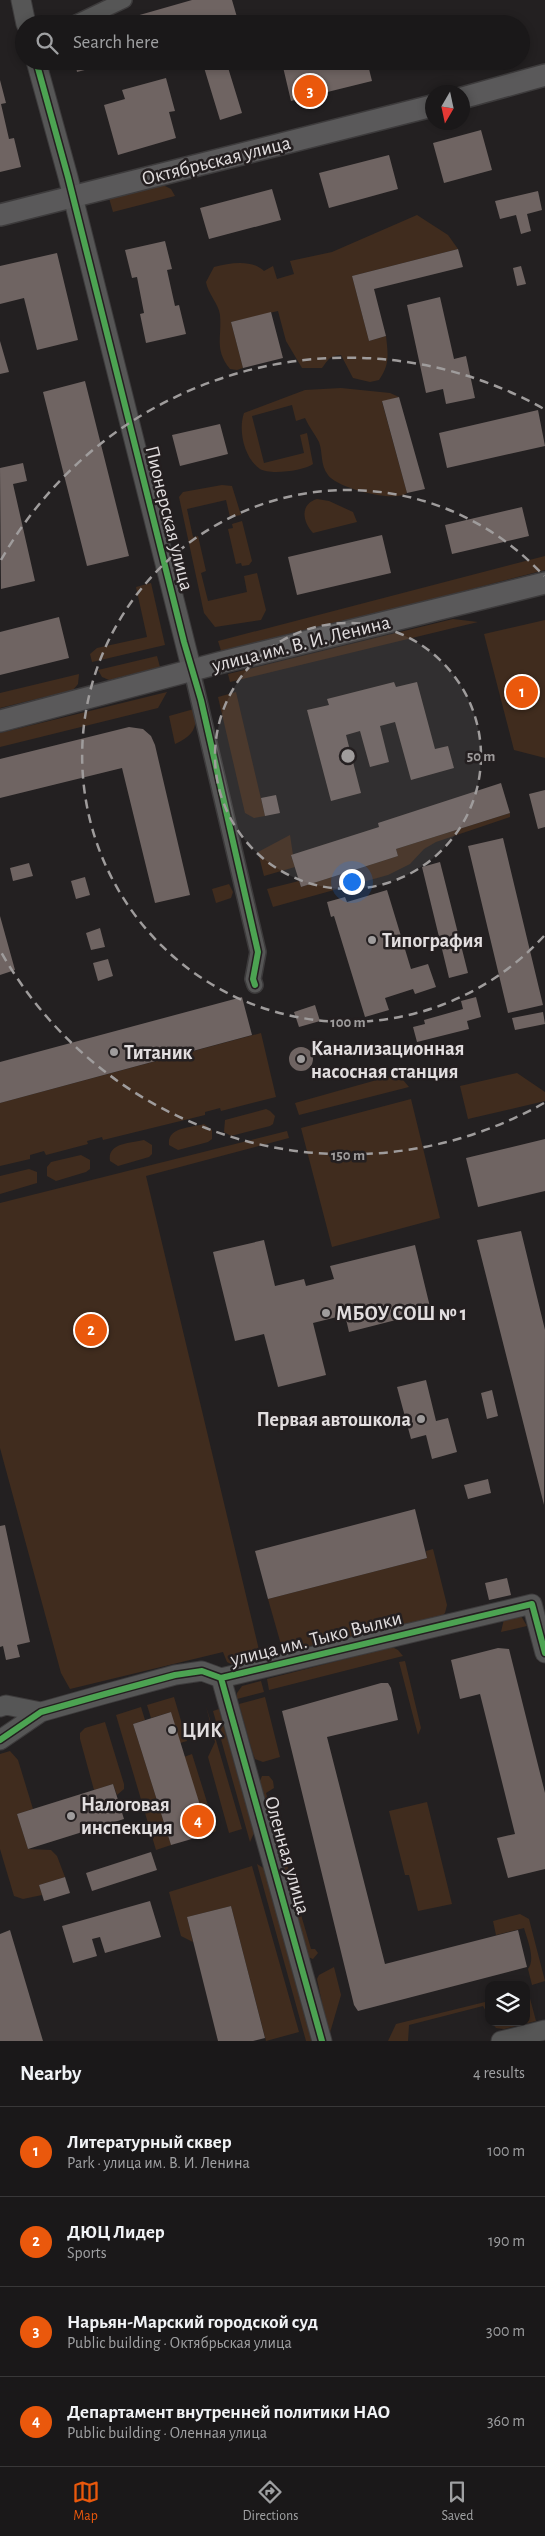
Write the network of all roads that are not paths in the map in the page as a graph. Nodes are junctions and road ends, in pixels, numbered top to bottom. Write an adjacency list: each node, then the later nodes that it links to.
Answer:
1 (21, 0): 3 (street)
2 (124, 0): 4 (street)
3 (24, 15)
4 (93, 15)
5 (38, 70): 9 (street, Пионерская улица)
6 (545, 75): 7 (main road)
7 (470, 96)
8 (425, 108): 9 (main road, Октябрьская улица)
9 (73, 196): 10 (main road, Октябрьская улица); 12 (street, Пионерская улица)
10 (0, 215)
11 (545, 583): 12 (main road, улица им. В. И. Ленина)
12 (192, 671): 13 (main road, улица им. В. И. Ленина); 14 (street, Пионерская улица)
13 (0, 721)
14 (255, 985)
15 (545, 1653): 16 (street, улица им. Тыко Вылки)
16 (221, 1678): 18 (street, улица им. Тыко Вылки); 21 (street, Оленная улица)
17 (0, 1707): 18 (street, улица им. Тыко Вылки)
18 (41, 1712): 19 (street, улица им. Тыко Вылки)
19 (0, 1740)
20 (545, 2030): 22 (street)
21 (322, 2041)
22 (501, 2041)

